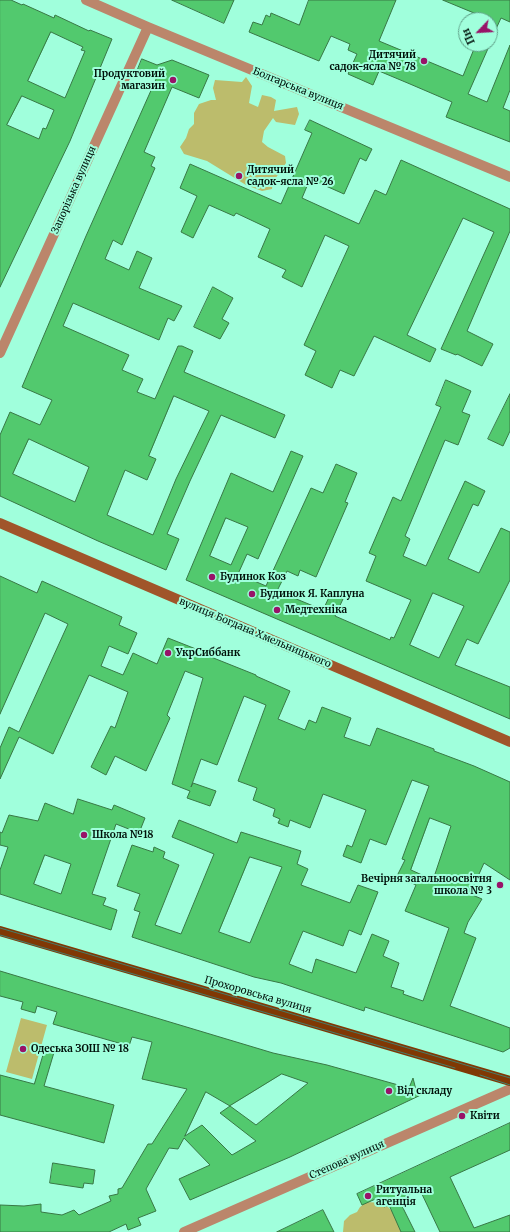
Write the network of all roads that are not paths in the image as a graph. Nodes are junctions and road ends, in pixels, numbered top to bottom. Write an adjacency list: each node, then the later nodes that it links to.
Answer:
1 (86, 0): 2 (street, Болгарська вулиця)
2 (148, 27): 3 (street, Болгарська вулиця); 4 (street, Запорізька вулиця)
3 (510, 177)
4 (0, 353)
5 (0, 523): 6 (main road, вулиця Богдана Хмельницького)
6 (510, 742)
7 (0, 932): 8 (main road, Прохоровська вулиця)
8 (510, 1081)
9 (510, 1089): 10 (street, Степова вулиця)
10 (184, 1232)

